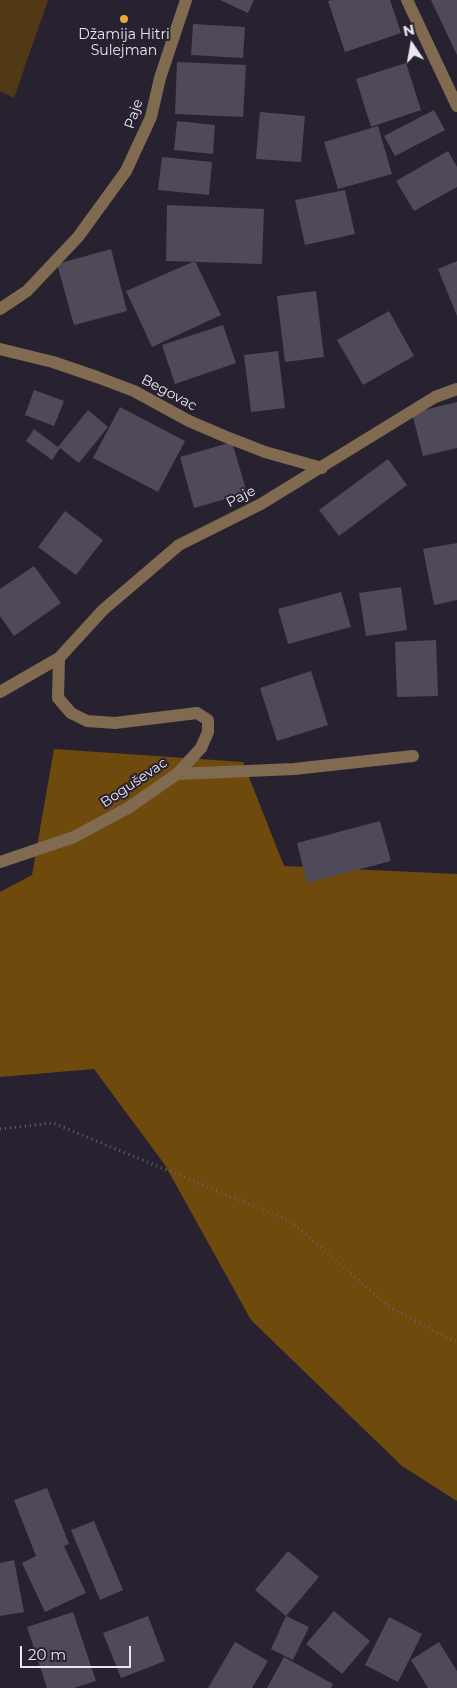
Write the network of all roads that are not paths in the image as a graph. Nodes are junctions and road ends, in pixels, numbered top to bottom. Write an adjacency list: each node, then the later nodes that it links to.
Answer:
1 (186, 0): 4 (street, Paje)
2 (407, 0): 3 (street)
3 (457, 106)
4 (0, 309)
5 (0, 349): 7 (street, Begovac)
6 (457, 389): 7 (street, Paje)
7 (322, 468): 8 (street, Paje)
8 (59, 658): 9 (street, Paje); 11 (street, Boguševac)
9 (0, 692)
10 (413, 756): 11 (street)
11 (177, 774): 12 (street, Boguševac)
12 (0, 862)

